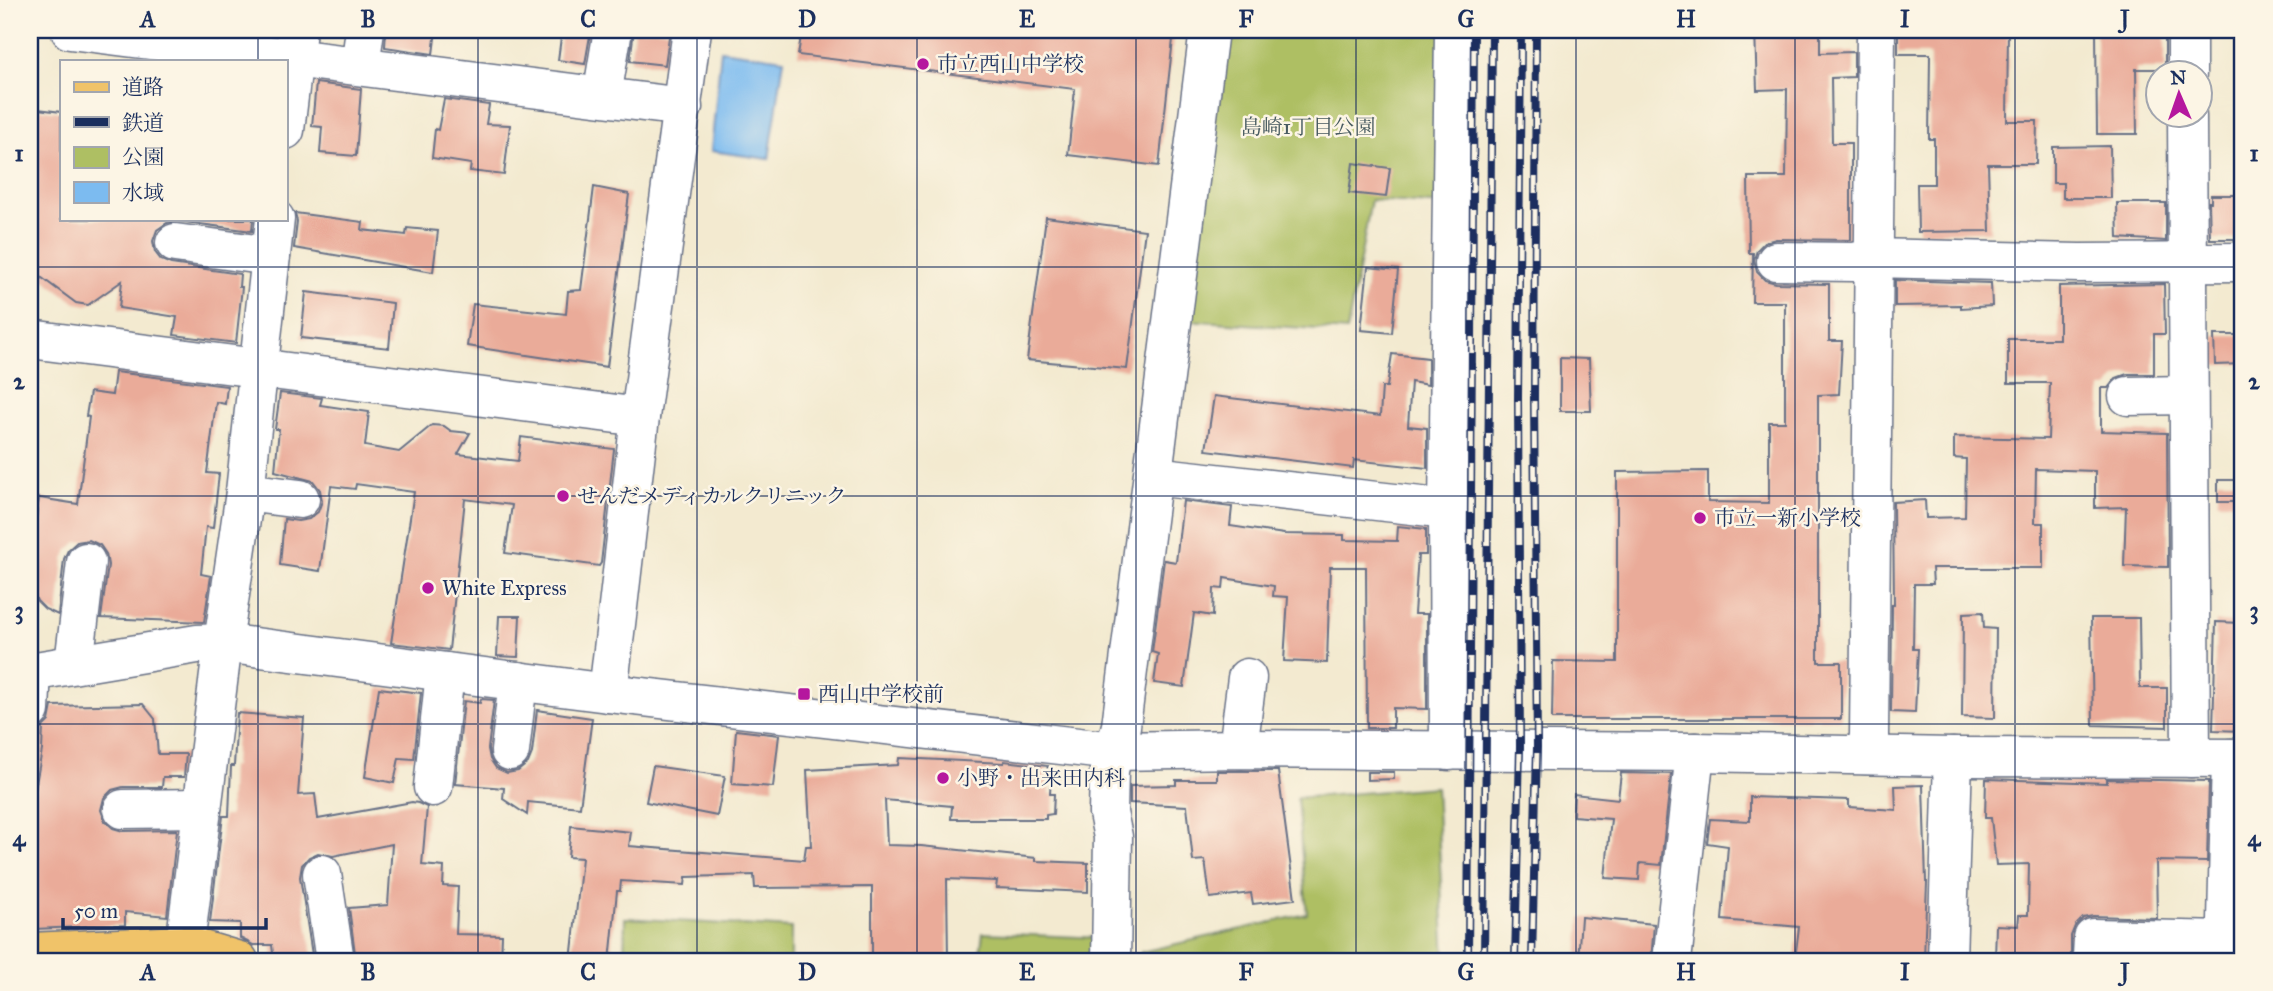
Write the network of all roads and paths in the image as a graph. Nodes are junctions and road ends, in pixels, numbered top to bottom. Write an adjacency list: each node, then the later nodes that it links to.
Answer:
1 (70, 30): 8 (street)
2 (613, 30): 11 (street)
3 (692, 30): 12 (street)
4 (1209, 30): 27 (street)
5 (1454, 30): 30 (street)
6 (1875, 30): 18 (street)
7 (2187, 30): 10 (street)
8 (295, 44): 9 (street); 13 (street)
9 (363, 48): 11 (street)
10 (2187, 60)
11 (601, 96): 12 (street)
12 (683, 107): 26 (street)
13 (287, 113)
14 (2187, 130): 20 (street)
15 (275, 220): 17 (street)
16 (175, 243): 17 (street)
17 (271, 256): 23 (street)
18 (1872, 258): 19 (street); 20 (street); 45 (street)
19 (1776, 261)
20 (2187, 262): 21 (street); 24 (street)
21 (2243, 262)
22 (30, 339): 23 (street)
23 (258, 370): 26 (street); 28 (street)
24 (2188, 395): 25 (street); 47 (street)
25 (2128, 397)
26 (640, 417): 38 (street)
27 (1153, 476): 30 (street); 42 (street)
28 (245, 492): 29 (street); 32 (street)
29 (300, 499)
30 (1448, 509): 43 (street)
31 (86, 562): 33 (street)
32 (223, 643): 33 (street); 35 (street); 51 (street)
33 (74, 664): 34 (street)
34 (31, 671): 39 (street)
35 (445, 672): 37 (street); 49 (street)
36 (1247, 678): 40 (street)
37 (518, 681): 38 (street); 41 (street)
38 (608, 694): 42 (street)
39 (30, 710)
40 (1241, 749): 42 (street); 43 (street)
41 (510, 751)
42 (1113, 751): 59 (street)
43 (1449, 751): 44 (street)
44 (1695, 752): 45 (street); 60 (street)
45 (1865, 755): 46 (street)
46 (1953, 757): 47 (street); 61 (street)
47 (2191, 758): 48 (street)
48 (2237, 758): 53 (street)
49 (433, 787)
50 (123, 808): 51 (street)
51 (202, 808): 54 (street)
52 (322, 874): 58 (street)
53 (2226, 951): 56 (street)
54 (185, 953): 55 (main road); 57 (main road)
55 (42, 955)
56 (2092, 956)
57 (239, 961)
58 (335, 961)
59 (1111, 961)
60 (1672, 961)
61 (1947, 961)

